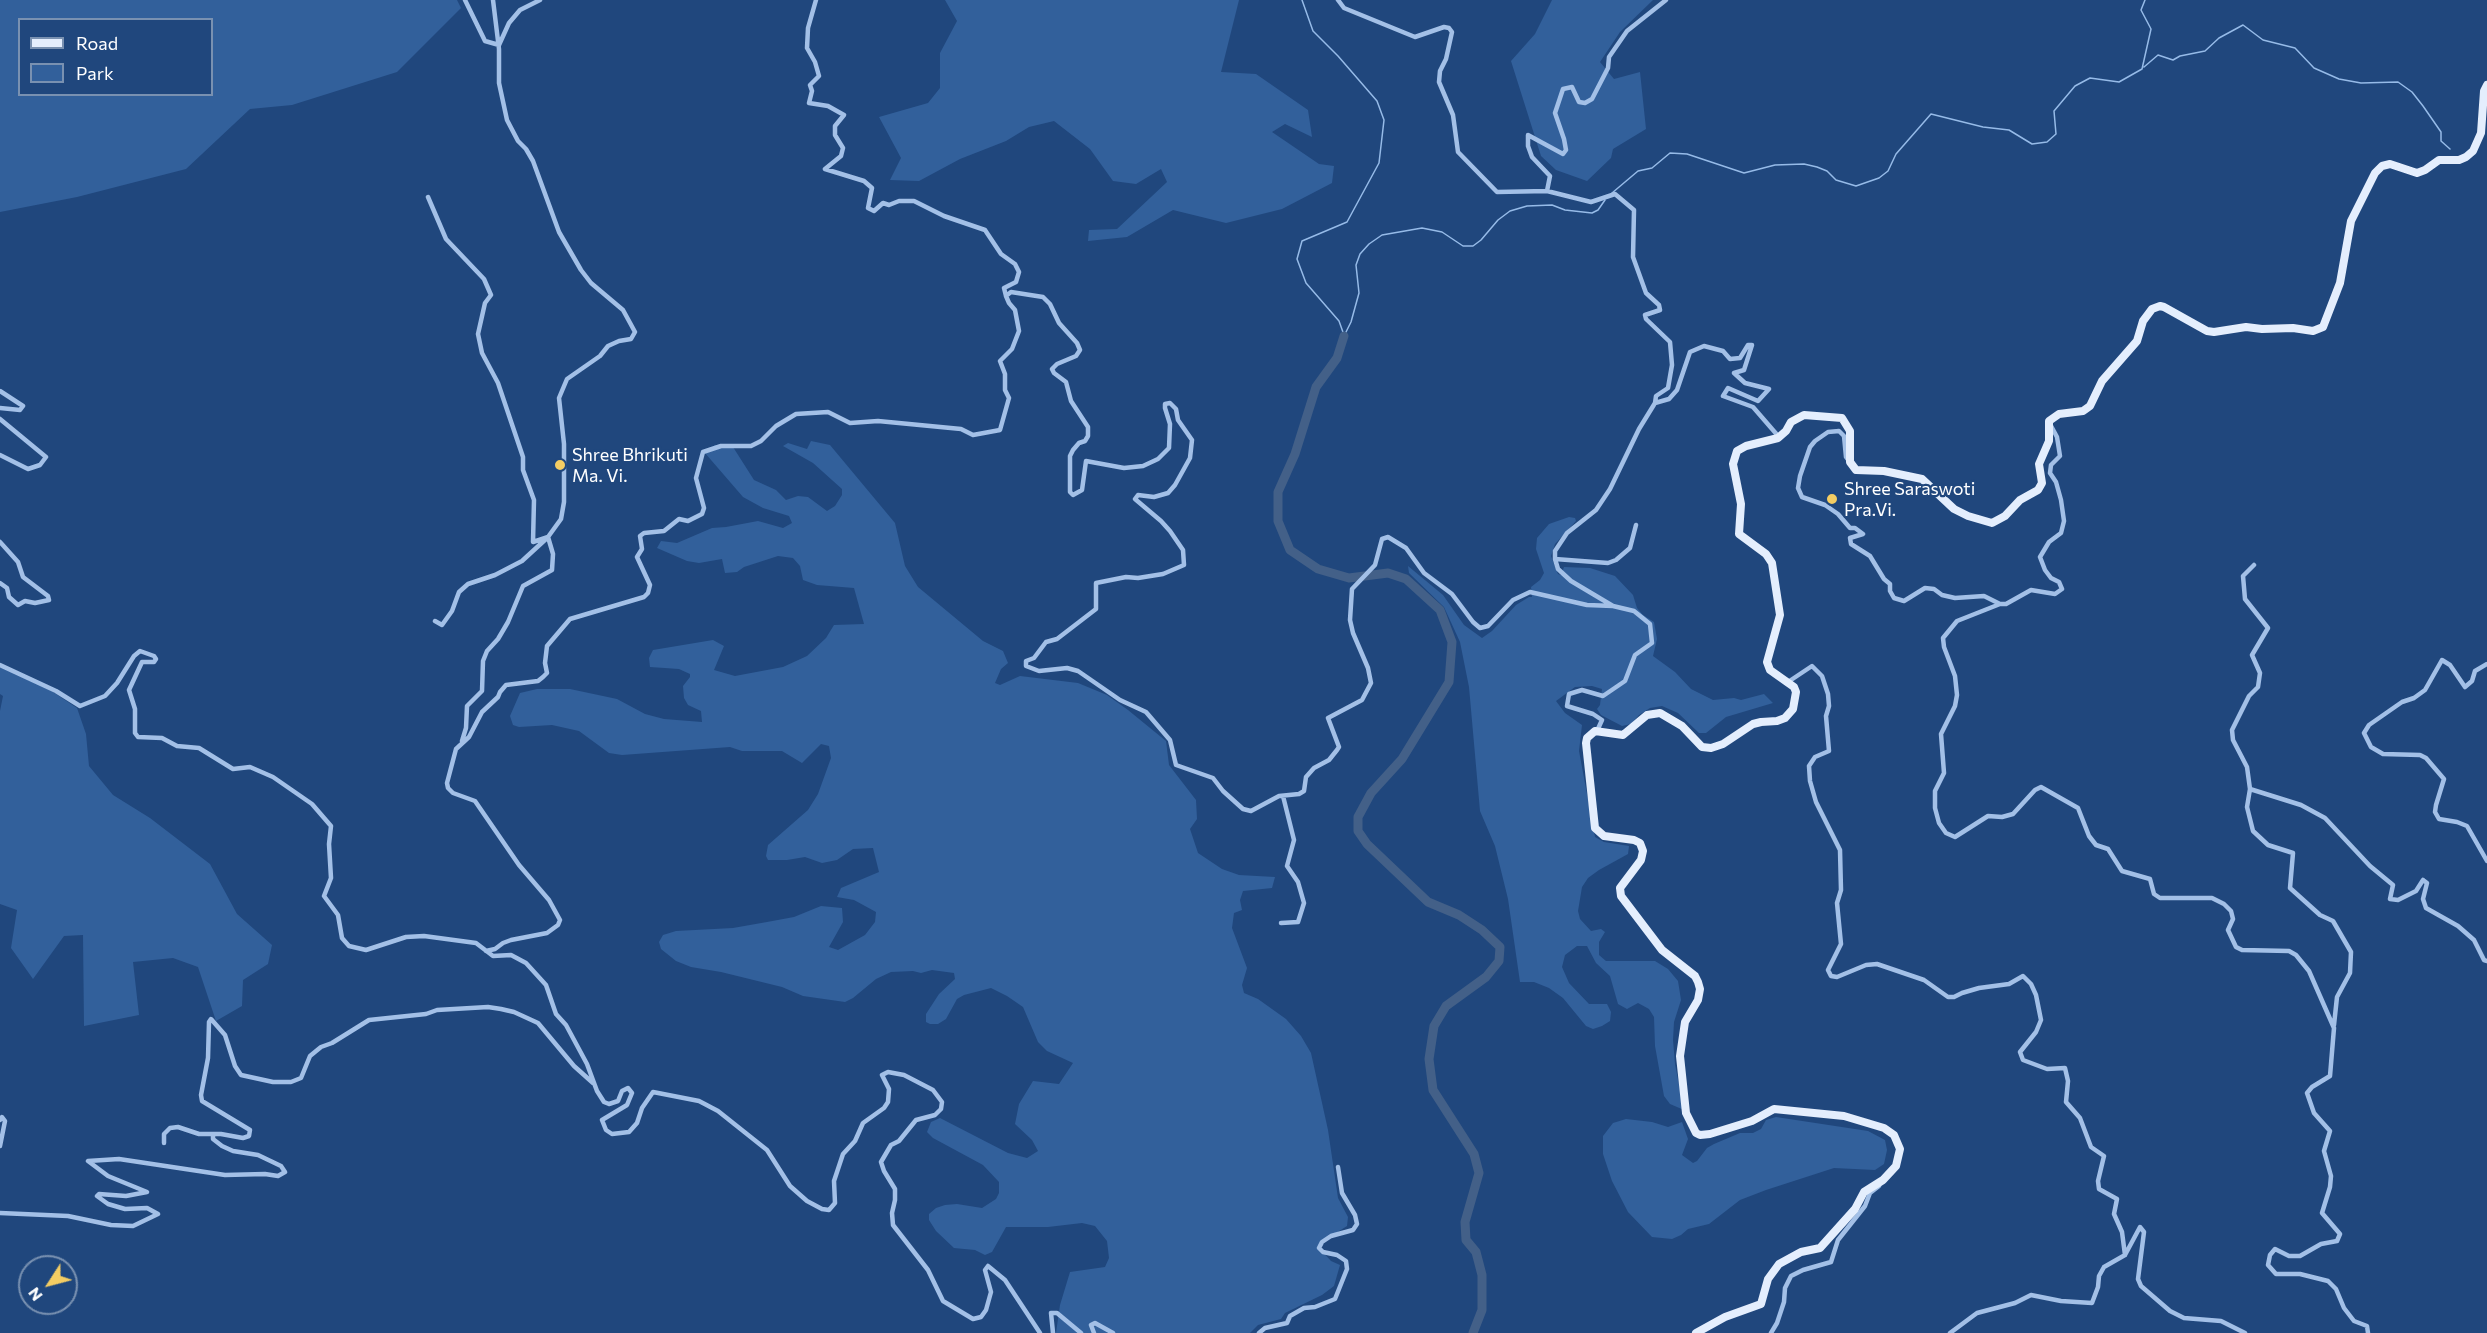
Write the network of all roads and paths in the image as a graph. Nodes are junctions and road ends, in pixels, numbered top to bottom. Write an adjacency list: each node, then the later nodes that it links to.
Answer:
1 (465, 0): 7 (street)
2 (493, 0): 7 (street)
3 (540, 0): 7 (street)
4 (816, 0): 11 (street)
5 (1338, 0): 9 (street)
6 (1666, 0): 9 (street)
7 (499, 45): 21 (street)
8 (2487, 85): 16 (main road)
9 (1547, 191): 13 (street)
10 (429, 197): 21 (street)
11 (1006, 296): 33 (street); 35 (street)
12 (0, 391): 14 (street)
13 (1654, 404): 17 (street); 23 (street)
14 (0, 408)
15 (0, 419): 18 (street)
16 (2049, 421): 19 (main road); 26 (street)
17 (1779, 437): 19 (main road); 31 (main road)
18 (0, 455)
19 (1850, 462): 26 (street)
20 (1636, 525): 23 (street)
21 (548, 537): 28 (street); 33 (street)
22 (0, 542): 25 (street)
23 (1555, 559): 27 (street)
24 (2254, 565): 34 (street)
25 (0, 584)
26 (2000, 604): 40 (street)
27 (1613, 606): 32 (street); 35 (street)
28 (435, 621)
29 (2487, 664): 36 (street)
30 (0, 665): 38 (street)
31 (1788, 682): 32 (main road); 49 (street)
32 (1598, 731): 47 (main road)
33 (461, 743): 38 (street)
34 (2250, 789): 39 (street); 40 (street)
35 (1283, 796): 37 (street)
36 (2487, 861)
37 (1281, 923)
38 (486, 951): 41 (street)
39 (2487, 961)
40 (2334, 1028): 62 (street)
41 (595, 1084): 43 (street); 51 (street)
42 (0, 1120): 45 (street)
43 (213, 1134): 44 (street); 48 (street)
44 (164, 1143)
45 (0, 1146)
46 (1338, 1167): 56 (street)
47 (1883, 1180): 57 (main road); 58 (street)
48 (0, 1213)
49 (2125, 1255): 50 (street); 59 (street)
50 (2221, 1321): 60 (street); 61 (street)
51 (1040, 1333)
52 (1053, 1333): 53 (street)
53 (1082, 1333)
54 (1094, 1333): 55 (street)
55 (1113, 1333)
56 (1259, 1333)
57 (1696, 1333)
58 (1771, 1333)
59 (1950, 1333)
60 (2233, 1333)
61 (2245, 1333)
62 (2368, 1333)

